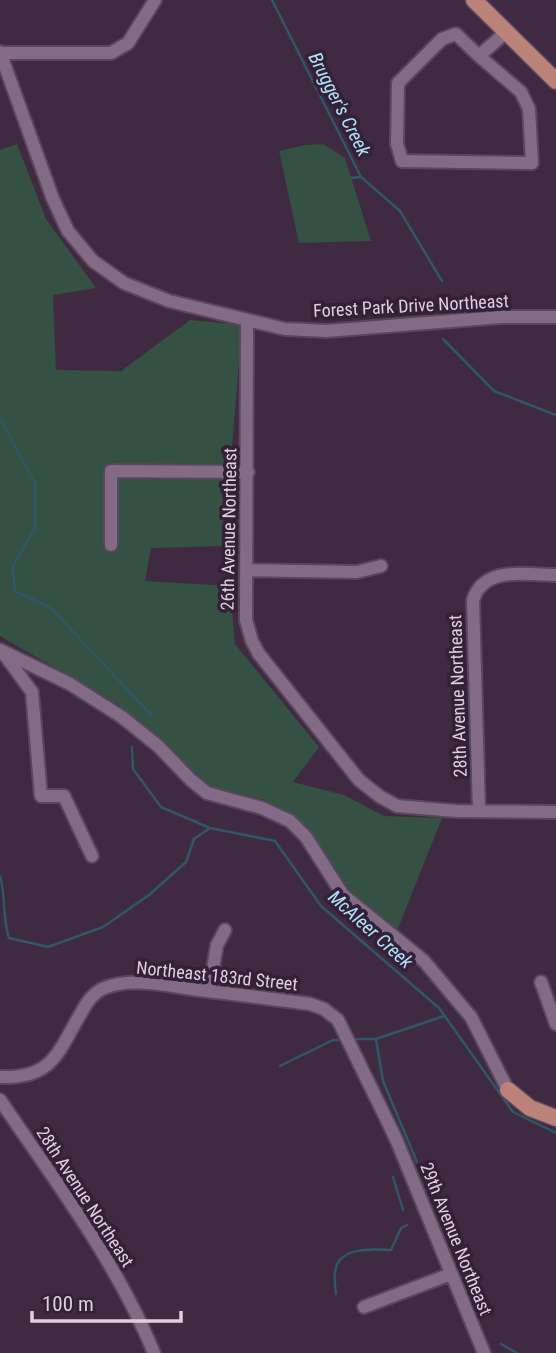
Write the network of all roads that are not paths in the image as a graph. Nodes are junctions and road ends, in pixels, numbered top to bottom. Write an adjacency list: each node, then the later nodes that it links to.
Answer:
1 (155, 0): 4 (street)
2 (474, 0): 3 (main road)
3 (506, 32): 5 (street); 6 (main road)
4 (0, 53): 8 (street, Forest Park Drive Northeast)
5 (479, 56): 5 (street)
6 (556, 81)
7 (556, 317): 8 (street, Forest Park Drive Northeast)
8 (247, 321): 9 (street, 26th Avenue Northeast)
9 (248, 472): 10 (street); 12 (street, 26th Avenue Northeast)
10 (111, 545)
11 (381, 566): 12 (street)
12 (246, 569): 15 (street, 26th Avenue Northeast)
13 (556, 575): 15 (street, 28th Avenue Northeast)
14 (1, 650): 17 (street); 23 (street)
15 (479, 811): 16 (street)
16 (556, 812)
17 (92, 856)
18 (225, 930): 20 (street)
19 (541, 982): 21 (street)
20 (209, 991): 22 (street, Northeast 183rd Street); 26 (street, Northeast 183rd Street)
21 (556, 1024)
22 (0, 1077)
23 (508, 1090): 25 (main road)
24 (0, 1100): 29 (street, 28th Avenue Northeast)
25 (556, 1118)
26 (396, 1139): 27 (street, 29th Avenue Northeast)
27 (452, 1274): 28 (street); 30 (street, 29th Avenue Northeast)
28 (365, 1307)
29 (154, 1353)
30 (484, 1353)

